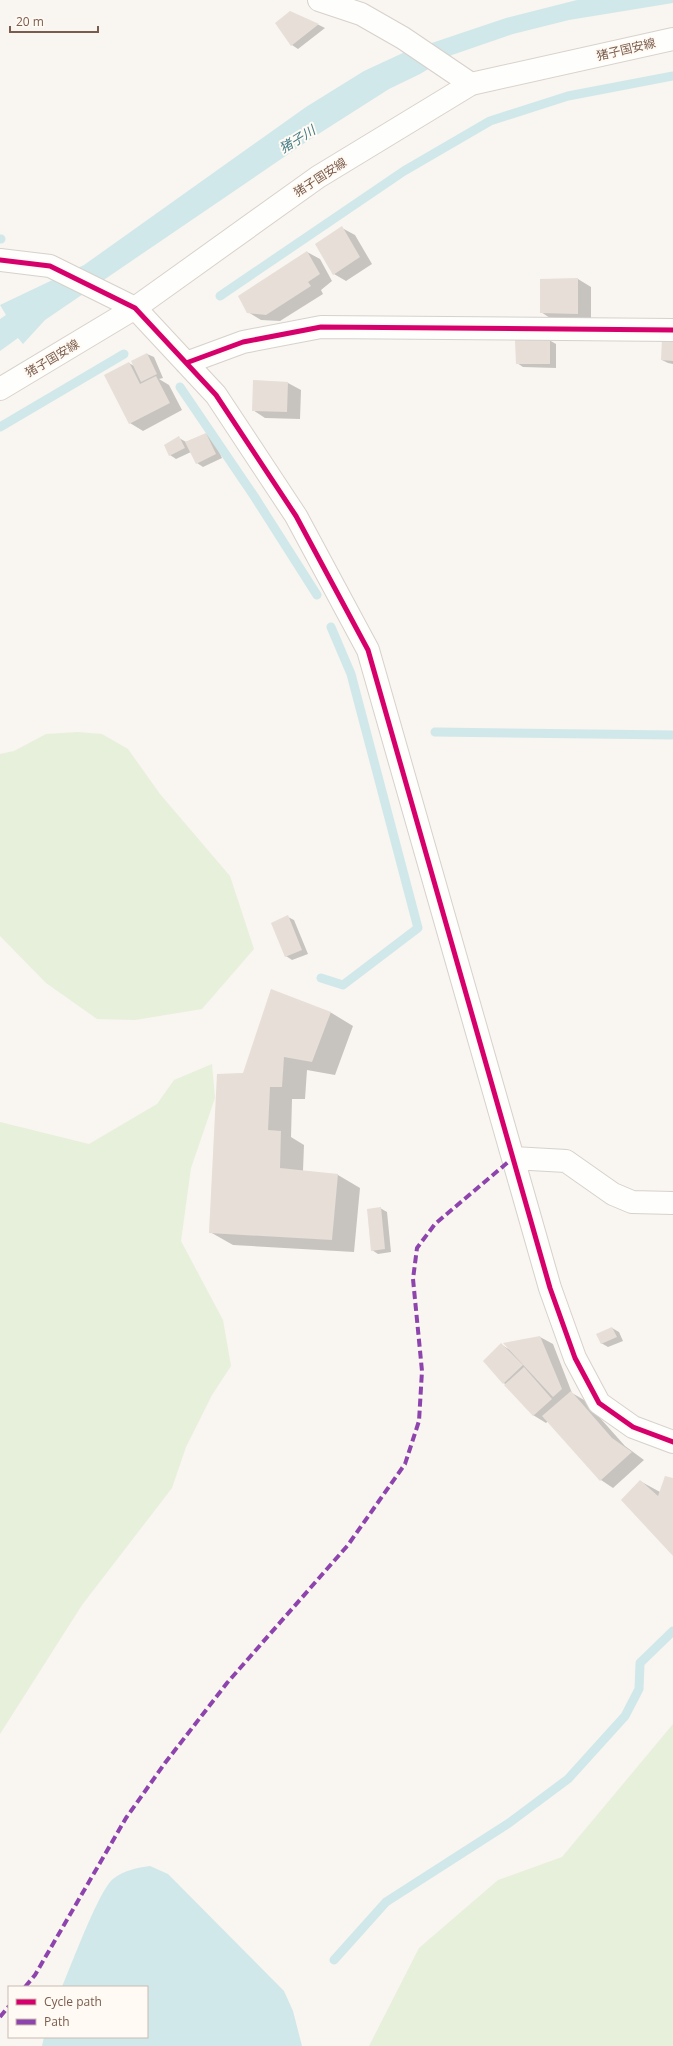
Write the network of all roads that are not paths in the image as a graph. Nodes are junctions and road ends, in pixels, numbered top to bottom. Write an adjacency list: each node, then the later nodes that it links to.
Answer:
1 (319, 0): 3 (street)
2 (673, 39): 3 (street, 猪子国安線)
3 (471, 84): 5 (street, 猪子国安線)
4 (0, 260): 5 (street)
5 (135, 308): 7 (street); 8 (street, 猪子国安線)
6 (673, 330): 7 (street)
7 (186, 363): 9 (street)
8 (0, 389)
9 (513, 1158): 10 (street); 11 (street)
10 (673, 1203)
11 (673, 1442)

